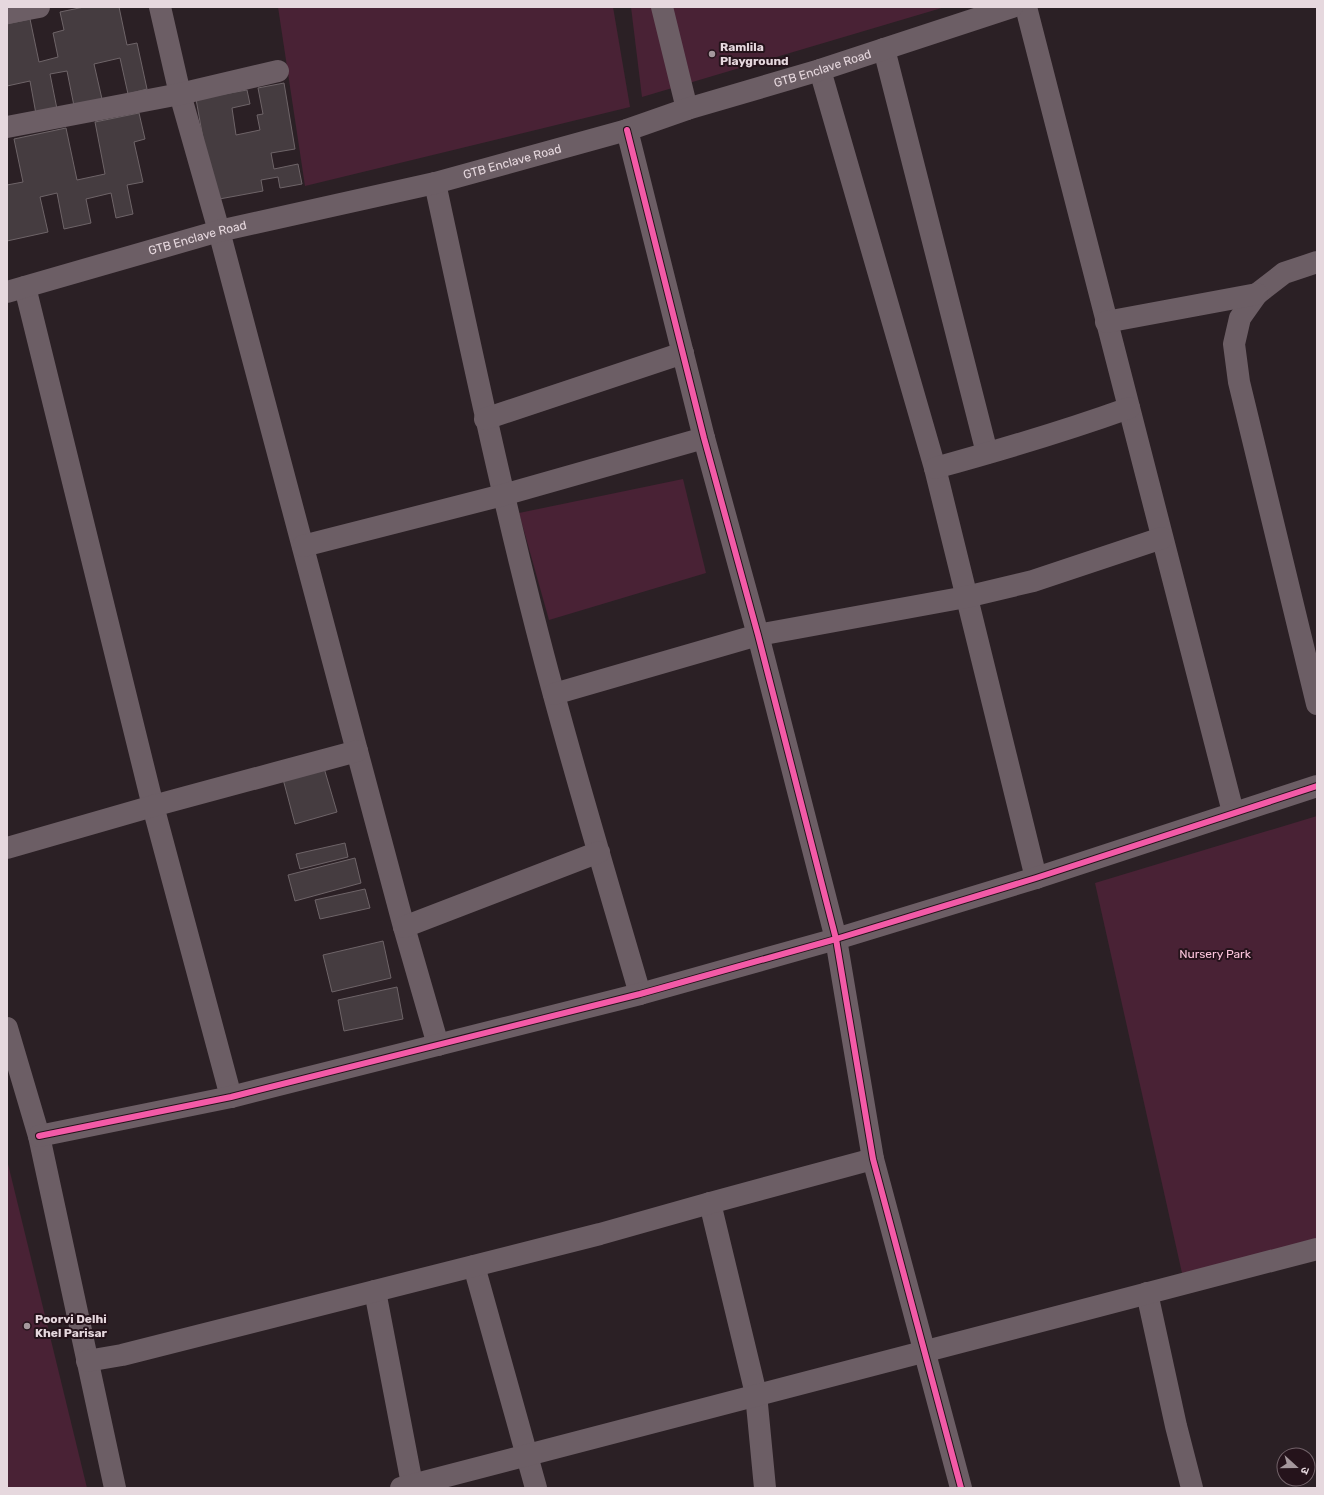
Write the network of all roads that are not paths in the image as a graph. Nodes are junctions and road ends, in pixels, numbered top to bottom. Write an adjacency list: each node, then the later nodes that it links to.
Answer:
1 (39, 7): 6 (street)
2 (160, 7): 10 (street)
3 (662, 7): 11 (street)
4 (1012, 7): 7 (street, GTB Enclave Road)
5 (1026, 7): 19 (street)
6 (7, 13)
7 (884, 49): 8 (street, GTB Enclave Road); 24 (street)
8 (820, 70): 11 (street, GTB Enclave Road); 25 (street)
9 (278, 71): 10 (street)
10 (180, 94): 12 (street); 15 (street)
11 (687, 109): 13 (street, GTB Enclave Road)
12 (7, 127)
13 (626, 130): 14 (street, GTB Enclave Road); 20 (street)
14 (435, 183): 15 (street, GTB Enclave Road); 22 (street)
15 (219, 231): 17 (street, GTB Enclave Road); 28 (street)
16 (1317, 262): 18 (street)
17 (16, 290): 35 (street)
18 (1257, 294): 19 (street); 32 (street)
19 (1106, 322): 21 (street)
20 (683, 353): 22 (street); 23 (street)
21 (1129, 408): 24 (street); 27 (street)
22 (485, 419): 26 (street)
23 (704, 438): 26 (street); 30 (street)
24 (987, 453): 25 (street)
25 (935, 468): 29 (street)
26 (503, 495): 28 (street); 31 (street)
27 (1162, 538): 29 (street); 36 (street)
28 (303, 546): 33 (street)
29 (966, 596): 30 (street); 39 (street)
30 (758, 635): 31 (street); 41 (street)
31 (554, 694): 38 (street)
32 (1317, 704)
33 (357, 751): 35 (street); 40 (street)
34 (1317, 786): 36 (street)
35 (153, 806): 37 (street); 45 (street)
36 (1233, 812): 39 (street)
37 (7, 848)
38 (599, 852): 40 (street); 42 (street)
39 (1036, 878): 41 (street)
40 (404, 927): 44 (street)
41 (836, 939): 42 (street); 47 (street)
42 (640, 994): 44 (street)
43 (7, 1028): 46 (street)
44 (438, 1045): 45 (street)
45 (231, 1097): 46 (street)
46 (39, 1136): 54 (street)
47 (874, 1159): 48 (street); 53 (street)
48 (710, 1203): 50 (street); 55 (street)
49 (1317, 1249): 52 (street)
50 (474, 1266): 51 (street); 56 (street)
51 (375, 1290): 54 (street); 57 (street)
52 (1146, 1293): 53 (street); 62 (street)
53 (924, 1351): 55 (street); 61 (street)
54 (87, 1361): 58 (street)
55 (756, 1394): 56 (street); 60 (street)
56 (526, 1455): 57 (street); 59 (street)
57 (406, 1486)
58 (115, 1488)
59 (536, 1488)
60 (765, 1488)
61 (961, 1488)
62 (1192, 1488)

